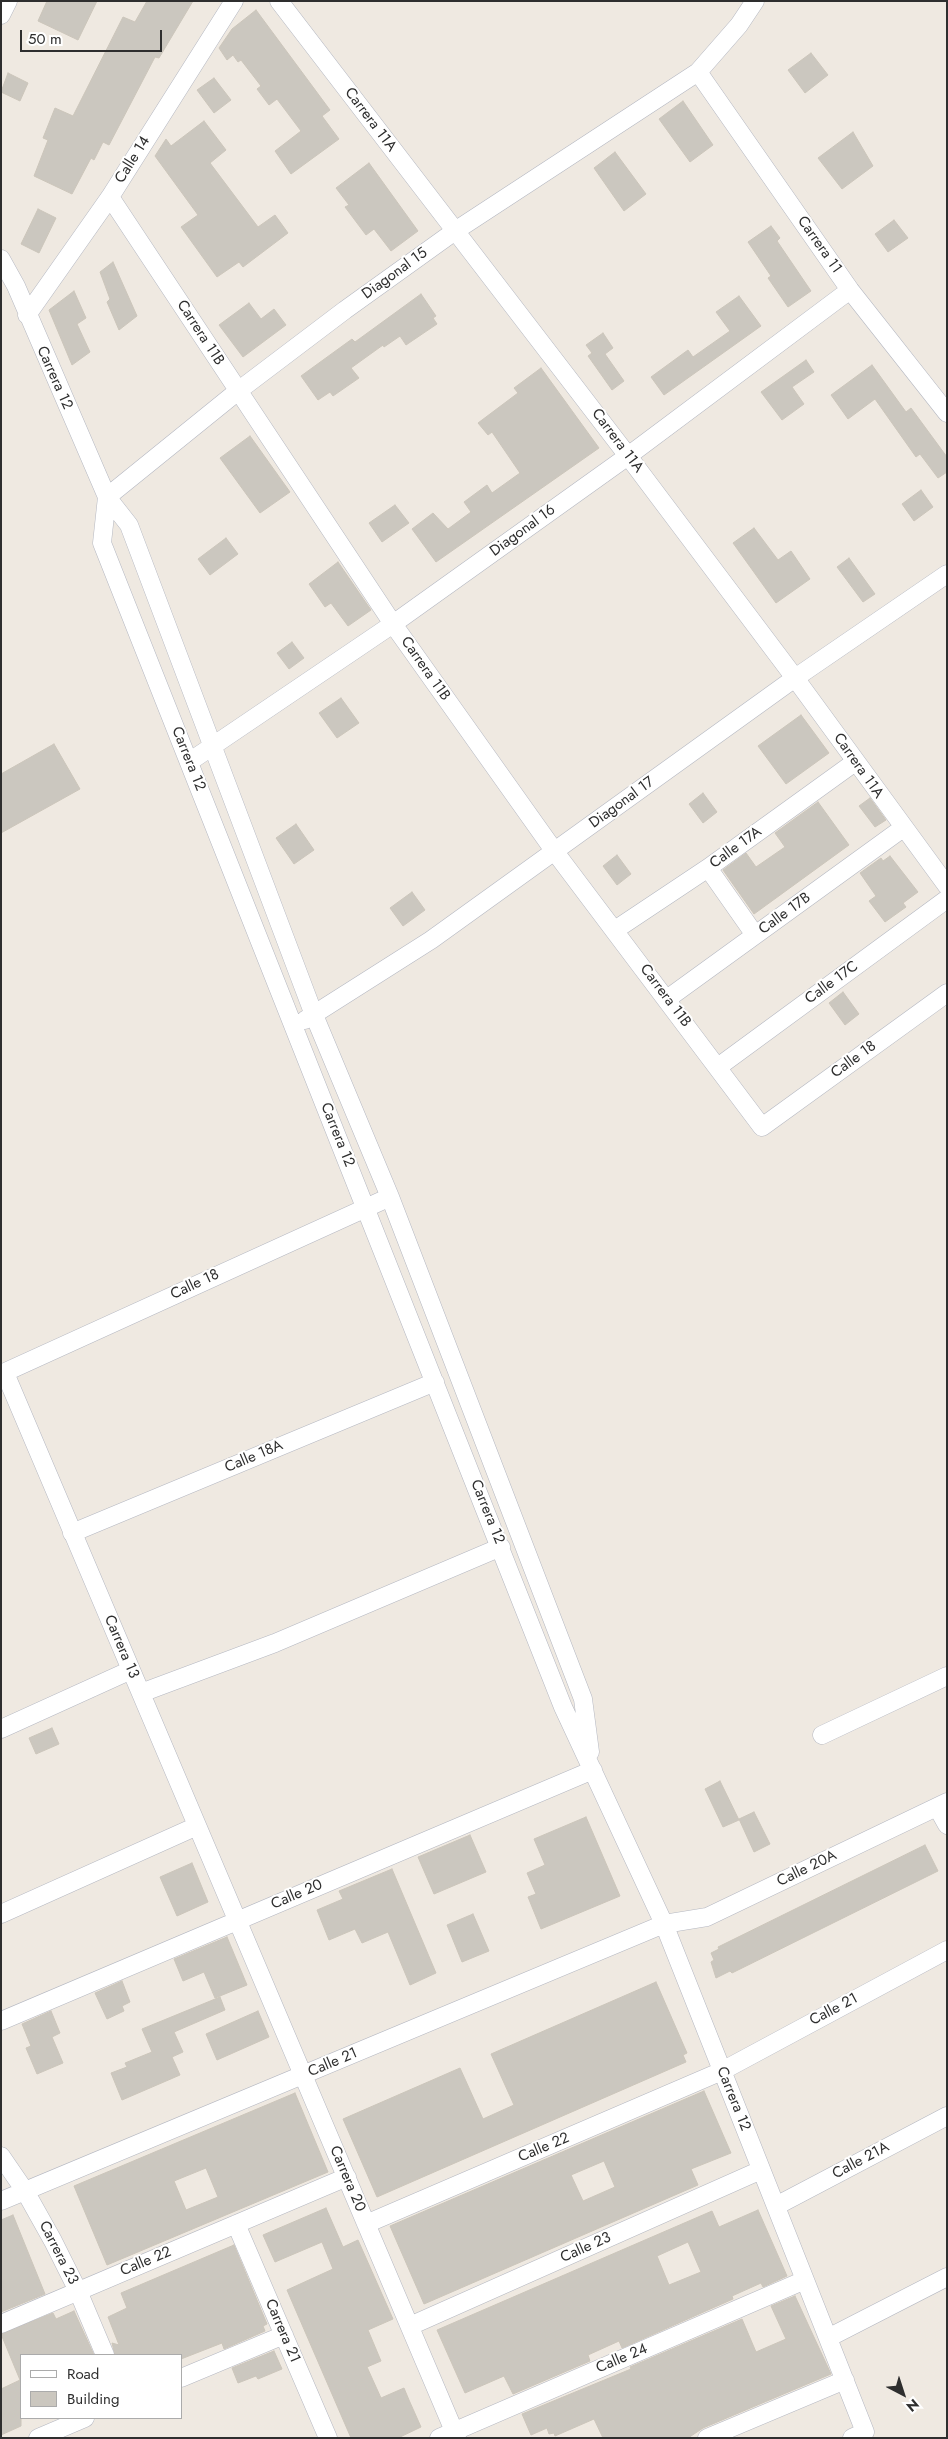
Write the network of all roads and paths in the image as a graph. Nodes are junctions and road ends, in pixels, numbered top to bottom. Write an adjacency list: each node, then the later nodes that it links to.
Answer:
1 (8, 1): 5 (street)
2 (234, 1): 7 (street, Calle 14)
3 (279, 1): 8 (street, Carrera 11A)
4 (755, 1): 6 (street, Diagonal 15)
5 (1, 15)
6 (698, 72): 8 (street, Diagonal 15); 11 (street, Carrera 11)
7 (110, 196): 12 (street, Calle 14); 13 (street, Carrera 11B)
8 (455, 231): 13 (street, Diagonal 15); 15 (street, Carrera 11A)
9 (1, 259): 10 (street, Carrera 12)
10 (9, 289): 12 (street, Carrera 12)
11 (850, 290): 14 (street, Carrera 11); 15 (street, Diagonal 16)
12 (27, 315): 16 (street, Carrera 12)
13 (238, 391): 16 (street, Diagonal 15); 18 (street, Carrera 11B)
14 (947, 414)
15 (628, 456): 18 (street, Diagonal 16); 19 (street, Carrera 11A)
16 (107, 497): 20 (street, Carrera 12); 21 (street, Carrera 12)
17 (947, 574): 19 (street, Diagonal 17)
18 (393, 624): 20 (street, Diagonal 16); 24 (street, Carrera 11B)
19 (796, 678): 22 (street, Carrera 11A); 24 (street, Diagonal 17)
20 (213, 746): 21 (street, Diagonal 16); 32 (street, Carrera 12)
21 (189, 762): 33 (street, Carrera 12)
22 (855, 762): 23 (street, Carrera 11A); 25 (street, Calle 17A)
23 (903, 828): 26 (street, Carrera 11A); 29 (street, Calle 17B)
24 (555, 852): 28 (street, Carrera 11B); 32 (street, Diagonal 17)
25 (708, 868): 28 (street, Calle 17A); 29 (street)
26 (947, 886)
27 (947, 900): 34 (street, Calle 17C)
28 (615, 930): 31 (street, Carrera 11B)
29 (755, 935): 31 (street, Calle 17B)
30 (947, 993): 35 (street, Calle 18)
31 (667, 999): 34 (street, Carrera 11B)
32 (314, 1015): 33 (street, Diagonal 17); 36 (street, Carrera 12)
33 (294, 1027): 37 (street, Carrera 12)
34 (718, 1067): 35 (street, Carrera 11B)
35 (762, 1127)
36 (390, 1197): 37 (street, Calle 18); 47 (street, Carrera 12)
37 (366, 1207): 38 (street, Calle 18); 39 (street, Carrera 12)
38 (3, 1374): 40 (street, Carrera 13)
39 (435, 1382): 40 (street, Calle 18A); 41 (street, Carrera 12)
40 (72, 1533): 42 (street, Carrera 13)
41 (501, 1547): 44 (street); 47 (street, Carrera 12)
42 (131, 1670): 44 (street, Carrera 13); 45 (street)
43 (947, 1676): 46 (street)
44 (141, 1693): 50 (street, Carrera 13)
45 (1, 1728)
46 (822, 1735)
47 (593, 1770): 52 (street, Calle 20); 53 (street, Carrera 12)
48 (942, 1804): 49 (street); 53 (street, Calle 20A)
49 (947, 1825)
50 (197, 1826): 51 (street); 52 (street, Carrera 13)
51 (1, 1914)
52 (237, 1921): 55 (street, Calle 20); 57 (street, Carrera 20)
53 (664, 1924): 56 (street, Carrera 12); 57 (street, Calle 21)
54 (947, 1950): 56 (street, Calle 21)
55 (1, 2021)
56 (722, 2071): 60 (street, Carrera 12); 66 (street, Calle 22)
57 (303, 2075): 61 (street, Carrera 20); 62 (street, Calle 21)
58 (947, 2116): 64 (street, Calle 21A)
59 (1, 2156): 62 (street, Carrera 23)
60 (762, 2170): 64 (street, Carrera 12); 71 (street, Calle 23)
61 (346, 2177): 65 (street, Calle 22); 66 (street, Carrera 20)
62 (25, 2191): 63 (street, Calle 21); 69 (street, Carrera 23)
63 (1, 2201)
64 (776, 2206): 68 (street, Carrera 12)
65 (236, 2224): 69 (street, Calle 22); 72 (street, Carrera 21)
66 (366, 2224): 71 (street, Carrera 20)
67 (947, 2277): 73 (street)
68 (805, 2280): 73 (street, Carrera 12); 79 (street, Calle 24)
69 (78, 2291): 70 (street, Calle 22); 74 (street, Carrera 23)
70 (1, 2324)
71 (410, 2326): 79 (street, Carrera 20)
72 (284, 2335): 75 (street); 81 (street, Carrera 21)
73 (828, 2338): 76 (street, Carrera 12)
74 (105, 2354)
75 (182, 2378)
76 (845, 2380): 78 (street, Carrera 12); 82 (street)
77 (84, 2419): 80 (street)
78 (859, 2435)
79 (450, 2436)
80 (38, 2438)
81 (328, 2438)
82 (707, 2438)

